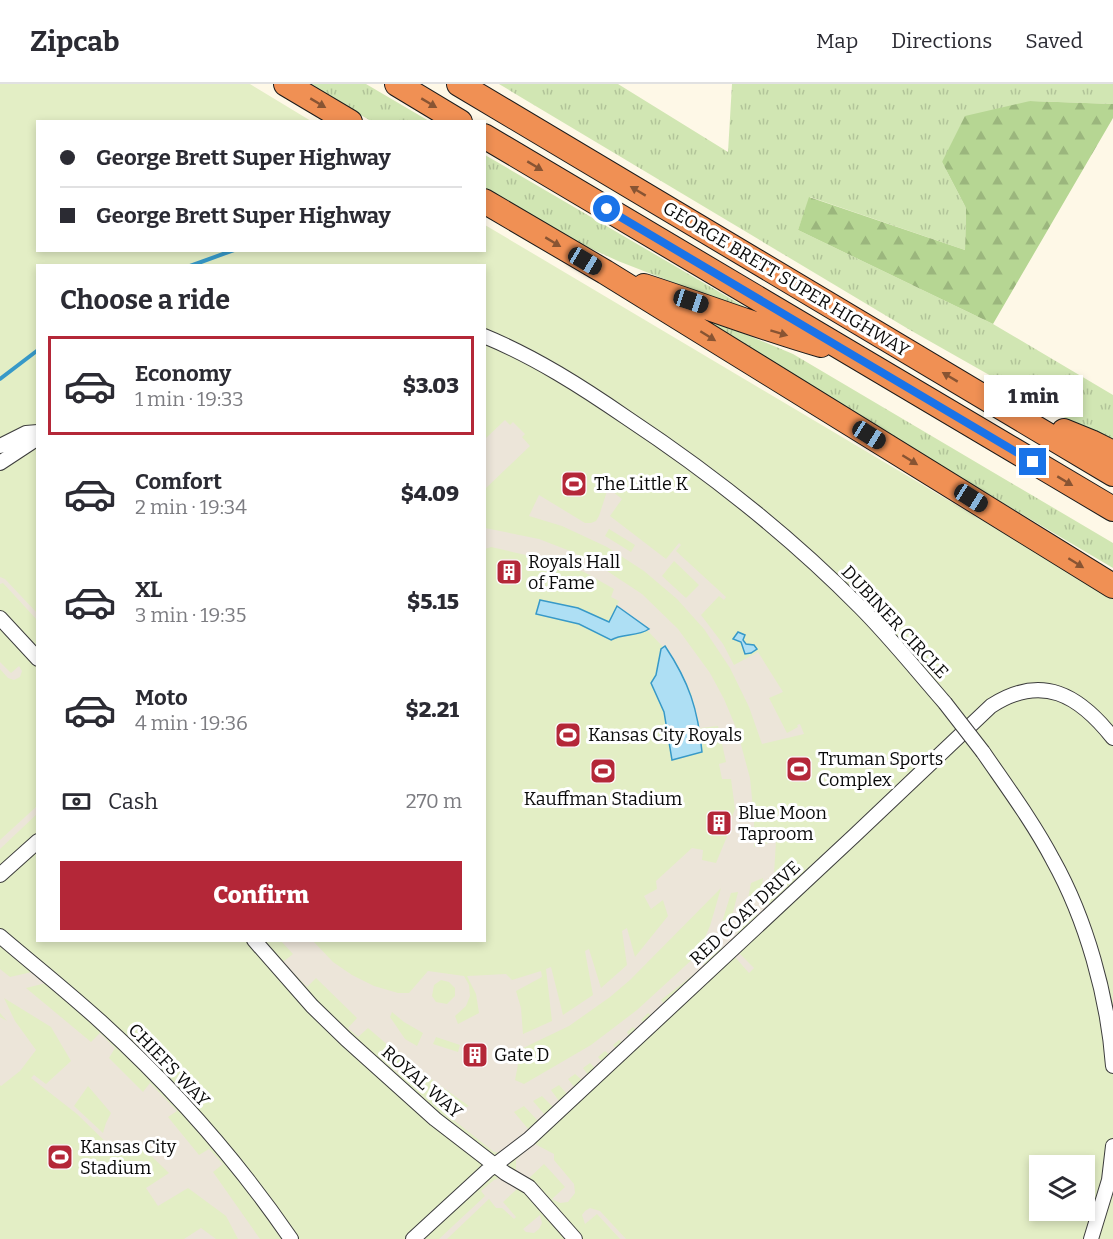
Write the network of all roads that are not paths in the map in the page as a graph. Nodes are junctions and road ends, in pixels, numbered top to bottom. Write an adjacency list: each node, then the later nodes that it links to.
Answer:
1 (286, 84): 4 (highway, one-way to 4)
2 (397, 84): 5 (highway, one-way to 5)
3 (459, 84): 11 (highway, GEORGE BRETT SUPER HIGHWAY, one-way to 3)
4 (347, 120)
5 (457, 120)
6 (486, 137): 10 (highway, GEORGE BRETT SUPER HIGHWAY, one-way to 10)
7 (486, 202): 8 (highway, one-way to 8)
8 (604, 273): 10 (highway, one-way to 10); 19 (highway, one-way to 19)
9 (486, 337): 27 (street, DUBINER CIRCLE, bridge)
10 (852, 354): 18 (highway, GEORGE BRETT SUPER HIGHWAY, one-way to 18)
11 (1000, 407): 15 (highway); 17 (highway, GEORGE BRETT SUPER HIGHWAY)
12 (36, 432): 14 (street)
13 (36, 439): 16 (street)
14 (0, 446)
15 (1113, 453)
16 (0, 463)
17 (1113, 474)
18 (1113, 509)
19 (1113, 586)
20 (0, 618): 21 (street)
21 (36, 657)
22 (1113, 738): 29 (street, RED COAT DRIVE)
23 (36, 843): 24 (street)
24 (0, 875)
25 (0, 936): 30 (street, CHIEFS WAY)
26 (256, 942): 29 (street, ROYAL WAY)
27 (1113, 1066)
28 (1113, 1146): 33 (street)
29 (496, 1165): 31 (street, RED COAT DRIVE); 32 (street, ROYAL WAY)
30 (291, 1239)
31 (413, 1239)
32 (576, 1239)
33 (1091, 1239)

